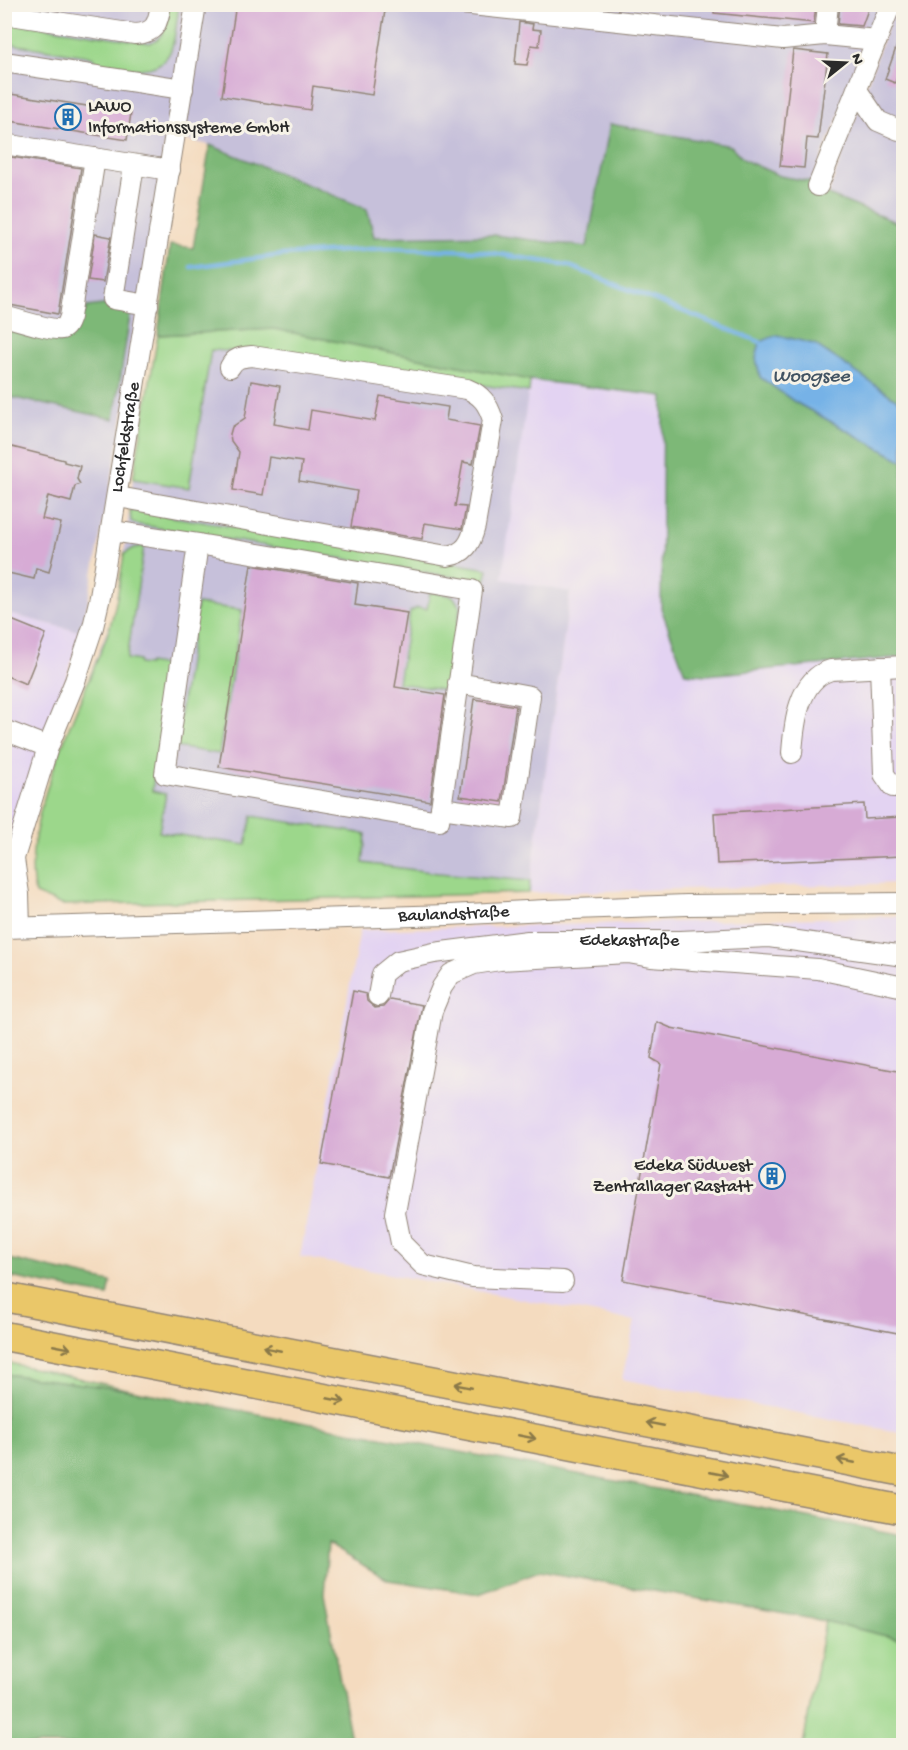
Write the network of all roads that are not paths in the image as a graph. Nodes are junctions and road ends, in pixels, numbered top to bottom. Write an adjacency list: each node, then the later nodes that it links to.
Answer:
1 (161, 4): 6 (street)
2 (196, 4): 10 (street, Lochfeldstraße)
3 (462, 4): 7 (street)
4 (828, 4): 7 (street)
5 (891, 4): 8 (street)
6 (4, 14)
7 (825, 35): 8 (street)
8 (877, 40): 11 (street)
9 (4, 62): 10 (street)
10 (183, 89): 16 (street, Lochfeldstraße)
11 (857, 90): 12 (street); 17 (street)
12 (903, 129)
13 (4, 144): 14 (street)
14 (95, 158): 15 (street); 19 (street)
15 (134, 165): 16 (street); 18 (street)
16 (170, 170): 18 (street, Lochfeldstraße)
17 (818, 186)
18 (148, 305): 21 (street, Lochfeldstraße)
19 (4, 316)
20 (230, 367): 21 (street)
21 (118, 497): 22 (street, Lochfeldstraße)
22 (107, 526): 23 (street); 28 (street, Lochfeldstraße)
23 (198, 544): 26 (street); 31 (street)
24 (903, 666): 25 (street)
25 (880, 667): 29 (street); 30 (street)
26 (458, 683): 31 (street); 31 (street)
27 (4, 730): 28 (street)
28 (48, 747): 32 (street, Lochfeldstraße)
29 (792, 753)
30 (903, 787)
31 (441, 808)
32 (14, 858): 33 (street, Lochfeldstraße); 35 (street, Lochfeldstraße)
33 (4, 881)
34 (903, 903): 35 (street, Baulandstraße)
35 (12, 928)
36 (903, 956): 38 (street, Edekastraße)
37 (903, 987): 39 (street)
38 (378, 996)
39 (563, 1281)
40 (4, 1297): 42 (highway, one-way to 40)
41 (4, 1336): 43 (highway, one-way to 43)
42 (903, 1472)
43 (903, 1510)

